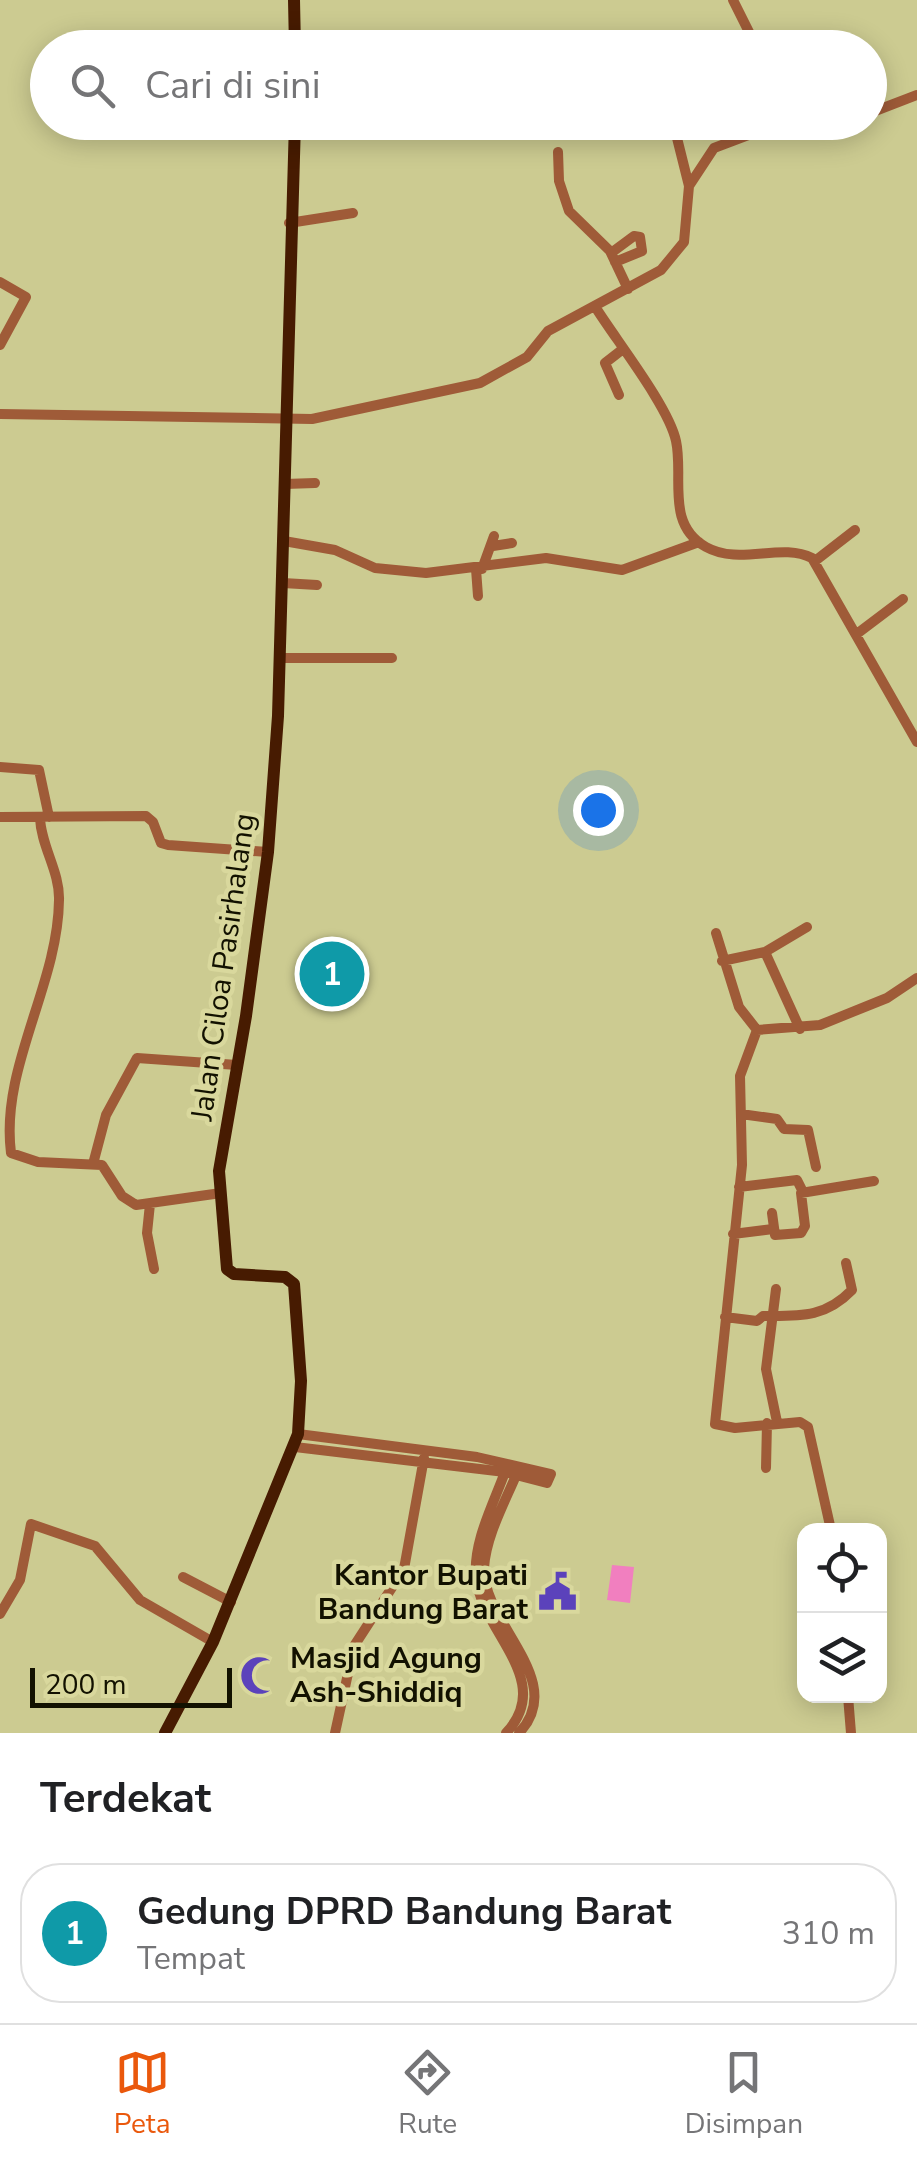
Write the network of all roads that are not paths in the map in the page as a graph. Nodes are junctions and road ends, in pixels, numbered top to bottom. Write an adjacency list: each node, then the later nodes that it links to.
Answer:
1 (294, 0): 3 (main road)
2 (733, 0): 4 (street)
3 (295, 30)
4 (748, 30)
5 (917, 94): 6 (street)
6 (887, 106)
7 (294, 140): 13 (main road, Jalan Ciloa Pasirhalang)
8 (678, 140): 11 (street)
9 (733, 140): 11 (street)
10 (558, 152): 15 (street)
11 (690, 186): 15 (street)
12 (353, 213): 13 (street)
13 (289, 223): 21 (main road, Jalan Ciloa Pasirhalang)
14 (0, 282): 17 (street)
15 (628, 289): 16 (street)
16 (596, 308): 18 (street); 21 (street)
17 (0, 344)
18 (623, 349): 19 (street); 26 (street)
19 (619, 394)
20 (0, 414): 21 (street)
21 (288, 420): 23 (main road, Jalan Ciloa Pasirhalang)
22 (315, 482): 23 (street)
23 (285, 484): 25 (main road, Jalan Ciloa Pasirhalang)
24 (855, 530): 28 (street)
25 (284, 541): 29 (street); 30 (main road, Jalan Ciloa Pasirhalang)
26 (699, 542): 28 (street); 29 (street)
27 (512, 543): 29 (street)
28 (815, 561): 34 (street)
29 (479, 569): 32 (street)
30 (283, 583): 31 (street); 35 (main road, Jalan Ciloa Pasirhalang)
31 (317, 584)
32 (478, 596)
33 (903, 598): 34 (street)
34 (858, 633): 37 (street)
35 (281, 658): 36 (street); 41 (main road, Jalan Ciloa Pasirhalang)
36 (392, 658)
37 (917, 742)
38 (0, 767): 40 (street)
39 (0, 817): 40 (street)
40 (45, 818): 41 (street); 51 (street)
41 (268, 852): 49 (main road, Jalan Ciloa Pasirhalang)
42 (807, 927): 44 (street)
43 (716, 933): 45 (street)
44 (765, 952): 45 (street); 47 (street)
45 (722, 961): 48 (street)
46 (917, 978): 47 (street)
47 (800, 1029): 48 (street)
48 (757, 1030): 50 (street)
49 (237, 1065): 54 (street); 59 (main road, Jalan Ciloa Pasirhalang)
50 (741, 1114): 55 (street); 57 (street)
51 (2, 1116): 52 (street)
52 (10, 1150): 53 (street); 54 (street)
53 (0, 1162)
54 (93, 1164): 60 (street)
55 (816, 1167)
56 (874, 1181): 58 (street)
57 (739, 1187): 58 (street); 63 (street)
58 (803, 1192): 62 (street)
59 (221, 1193): 60 (street); 70 (main road, Jalan Ciloa Pasirhalang)
60 (150, 1204): 65 (street)
61 (772, 1213): 62 (street)
62 (773, 1230): 63 (street)
63 (733, 1234): 67 (street)
64 (846, 1263): 68 (street)
65 (154, 1269)
66 (776, 1289): 68 (street)
67 (726, 1316): 68 (street); 69 (street)
68 (772, 1316): 69 (street)
69 (772, 1422): 72 (street); 75 (street)
70 (297, 1440): 71 (street); 77 (main road, Jalan Ciloa Pasirhalang)
71 (424, 1456): 73 (street); 82 (street)
72 (766, 1468)
73 (512, 1470): 74 (street); 83 (street); 84 (street)
74 (549, 1479)
75 (830, 1523)
76 (183, 1578): 77 (street)
77 (230, 1602): 79 (main road, Jalan Ciloa Pasirhalang)
78 (0, 1614): 79 (street)
79 (213, 1642): 81 (main road, Jalan Ciloa Pasirhalang)
80 (849, 1703): 85 (street)
81 (165, 1733)
82 (336, 1733)
83 (506, 1733)
84 (519, 1733)
85 (851, 1733)

